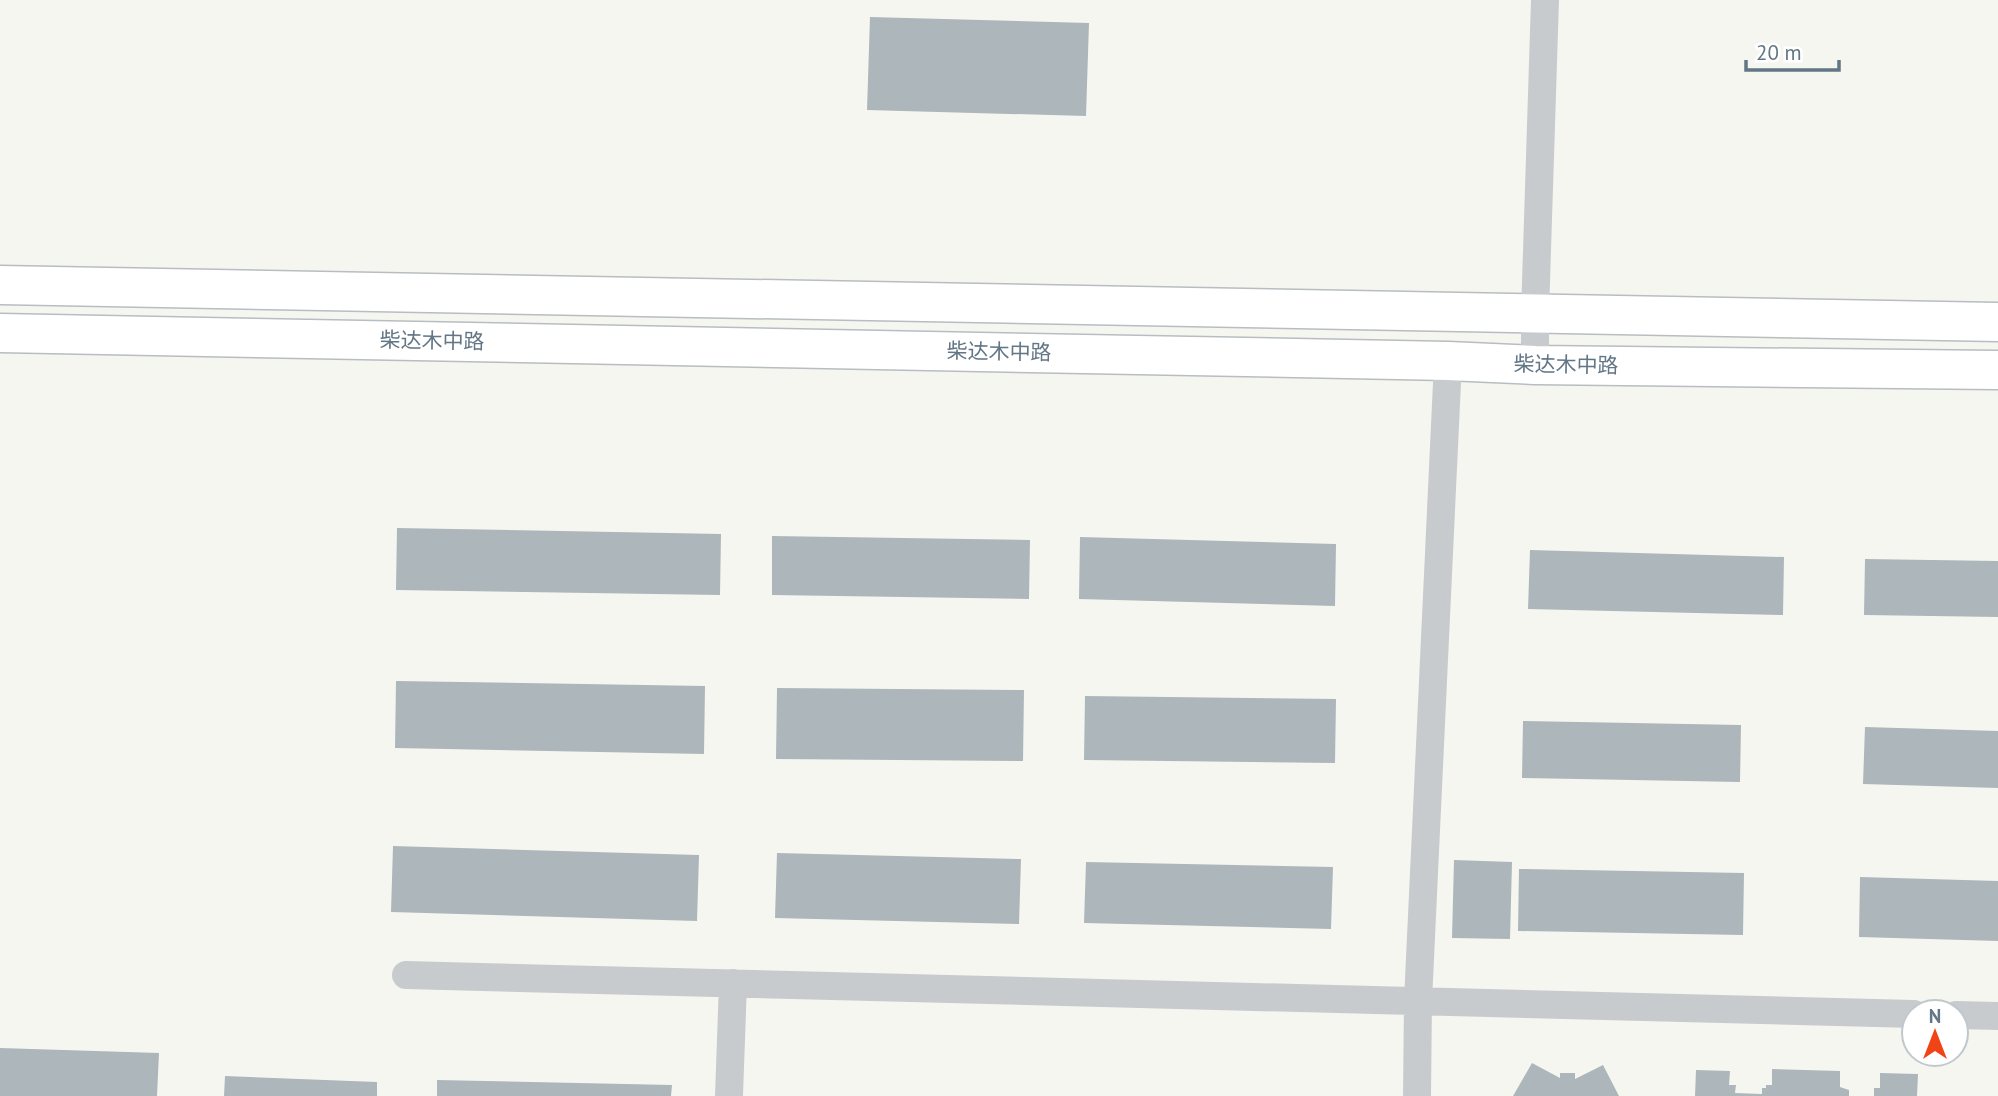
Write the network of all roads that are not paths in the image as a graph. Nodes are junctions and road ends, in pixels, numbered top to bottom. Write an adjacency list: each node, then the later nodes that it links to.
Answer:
1 (1545, 0): 3 (street)
2 (0, 285): 3 (main road)
3 (1535, 313): 4 (main road); 7 (street)
4 (1998, 322)
5 (0, 333): 6 (main road, 柴达木中路)
6 (1448, 361): 7 (main road, 柴达木中路); 11 (street)
7 (1535, 365): 8 (main road, 柴达木中路)
8 (1998, 370)
9 (406, 975): 10 (street)
10 (733, 983): 11 (street); 15 (street)
11 (1418, 1001): 12 (street); 16 (street)
12 (1900, 1014)
13 (1970, 1015): 14 (street)
14 (1998, 1016)
15 (729, 1096)
16 (1417, 1096)

